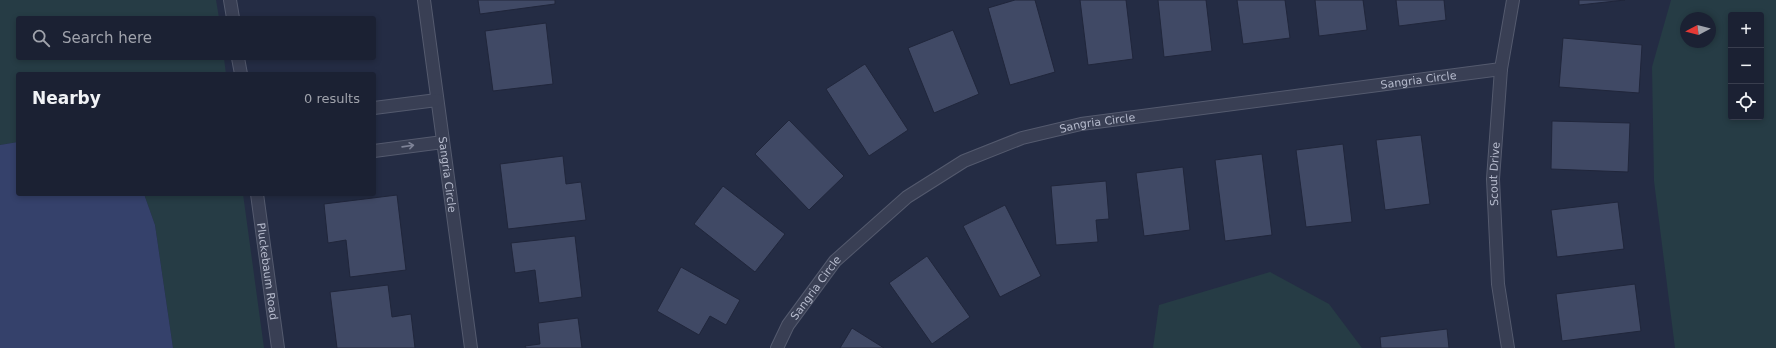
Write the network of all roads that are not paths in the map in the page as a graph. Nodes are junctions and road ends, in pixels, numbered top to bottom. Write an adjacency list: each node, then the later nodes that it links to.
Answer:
1 (230, 0): 4 (street)
2 (424, 0): 8 (street, Sangria Circle)
3 (1513, 0): 6 (street, Scout Drive)
4 (233, 16)
5 (238, 60): 7 (street)
6 (1501, 69): 15 (street, Sangria Circle); 16 (street, Scout Drive)
7 (240, 72)
8 (437, 100): 9 (street); 10 (street, Sangria Circle)
9 (376, 108)
10 (443, 142): 11 (street, one-way to 10); 14 (street, Sangria Circle)
11 (376, 151)
12 (257, 196): 13 (street, Pluckebaum Road)
13 (278, 348)
14 (471, 348)
15 (777, 348)
16 (1508, 348)

